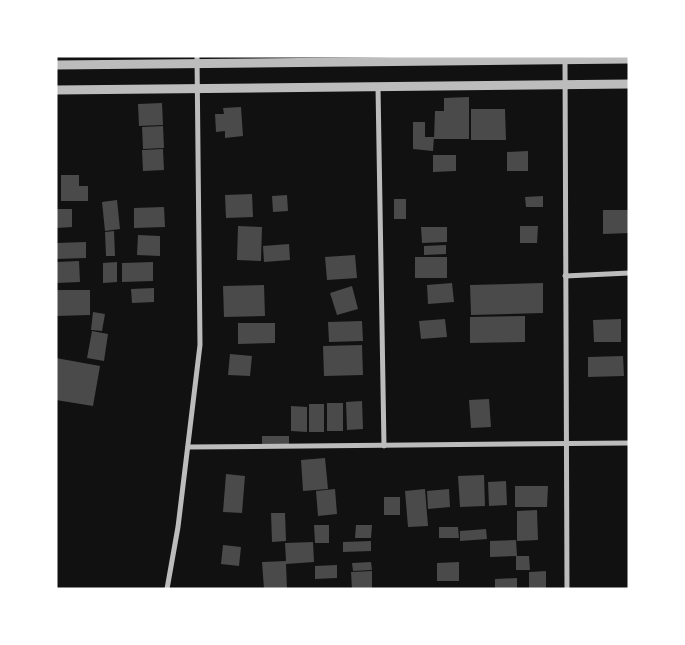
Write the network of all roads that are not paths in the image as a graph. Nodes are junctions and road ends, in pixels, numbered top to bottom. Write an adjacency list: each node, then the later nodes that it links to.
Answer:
1 (565, 58): 2 (street); 3 (street); 6 (street)
2 (629, 59)
3 (197, 60): 4 (street); 8 (street)
4 (56, 65)
5 (629, 84): 6 (street)
6 (563, 85): 7 (street); 11 (street)
7 (378, 86): 8 (street); 14 (street)
8 (197, 89): 9 (street); 15 (street)
9 (56, 90)
10 (629, 273): 11 (street)
11 (565, 276): 12 (street)
12 (565, 442): 13 (street); 14 (street); 17 (street)
13 (629, 443)
14 (384, 446): 15 (street)
15 (188, 447): 16 (street)
16 (167, 589)
17 (567, 589)

